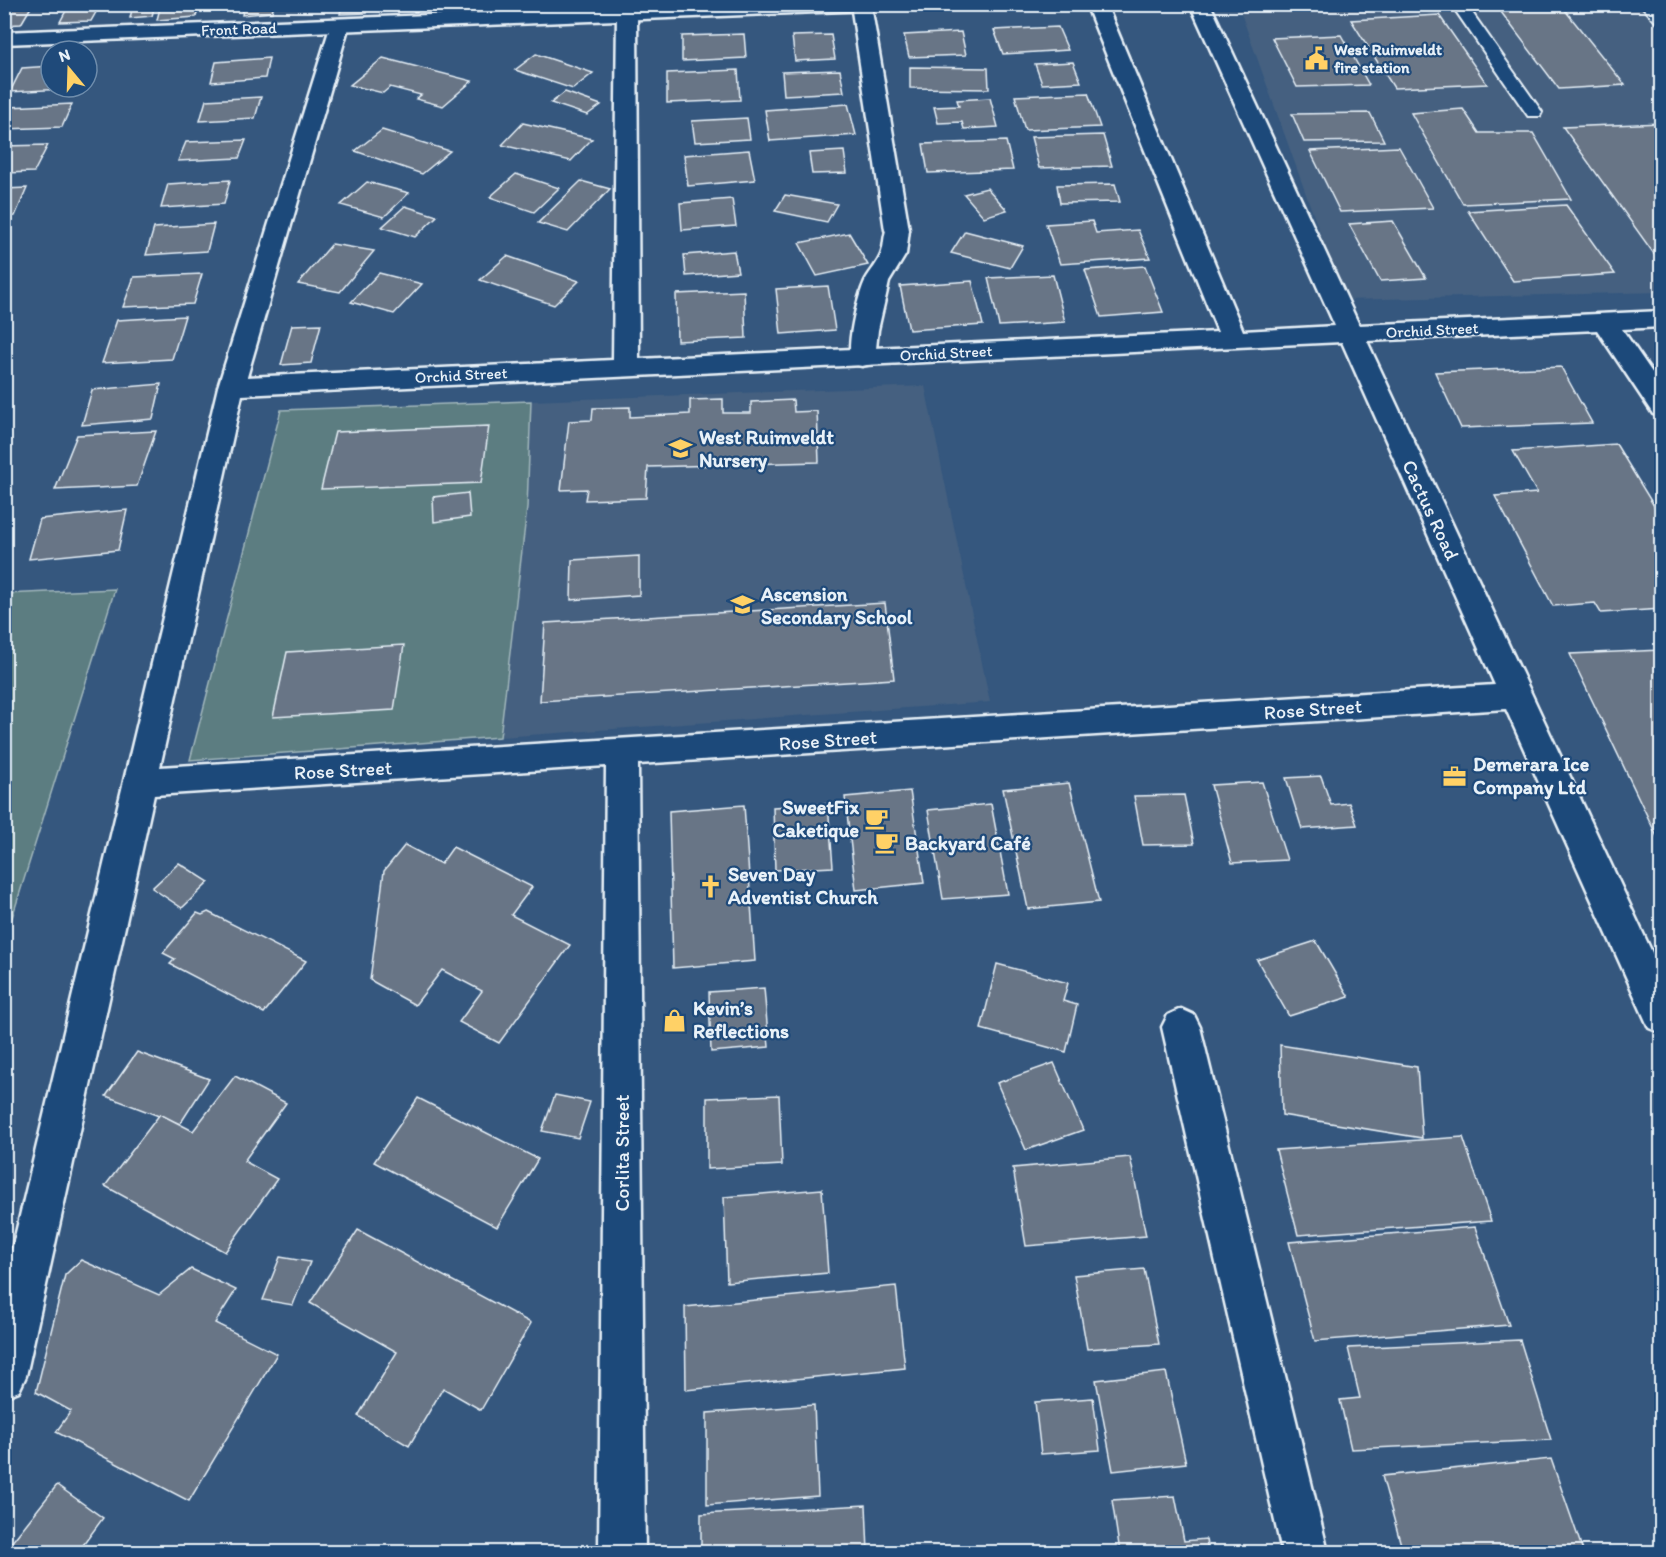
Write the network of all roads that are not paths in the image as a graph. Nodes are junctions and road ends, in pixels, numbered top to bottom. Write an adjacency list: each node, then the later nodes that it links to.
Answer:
1 (870, 4): 6 (street, Front Road)
2 (1096, 4): 15 (street)
3 (1200, 4): 14 (street, Cactus Road)
4 (1458, 4): 11 (lane)
5 (1647, 4): 8 (lane)
6 (861, 5): 7 (street, Front Road); 16 (street)
7 (627, 14): 9 (street, Front Road); 17 (street)
8 (1662, 20)
9 (339, 25): 10 (street, Front Road); 18 (street)
10 (4, 38)
11 (1534, 112)
12 (1662, 319): 13 (street, Orchid Street)
13 (1604, 321): 14 (street, Orchid Street); 19 (street)
14 (1350, 334): 15 (street, Orchid Street); 20 (street, Cactus Road)
15 (1234, 339): 16 (street, Orchid Street)
16 (862, 358): 17 (street, Orchid Street)
17 (626, 367): 18 (street, Orchid Street)
18 (231, 387): 22 (street)
19 (1662, 408)
20 (1515, 696): 21 (street, Rose Street); 23 (street, Cactus Road)
21 (622, 753): 22 (street, Rose Street); 26 (street, Corlita Street)
22 (141, 782): 25 (street)
23 (1660, 1012)
24 (1181, 1028): 27 (street)
25 (4, 1376)
26 (622, 1552)
27 (1305, 1552)

